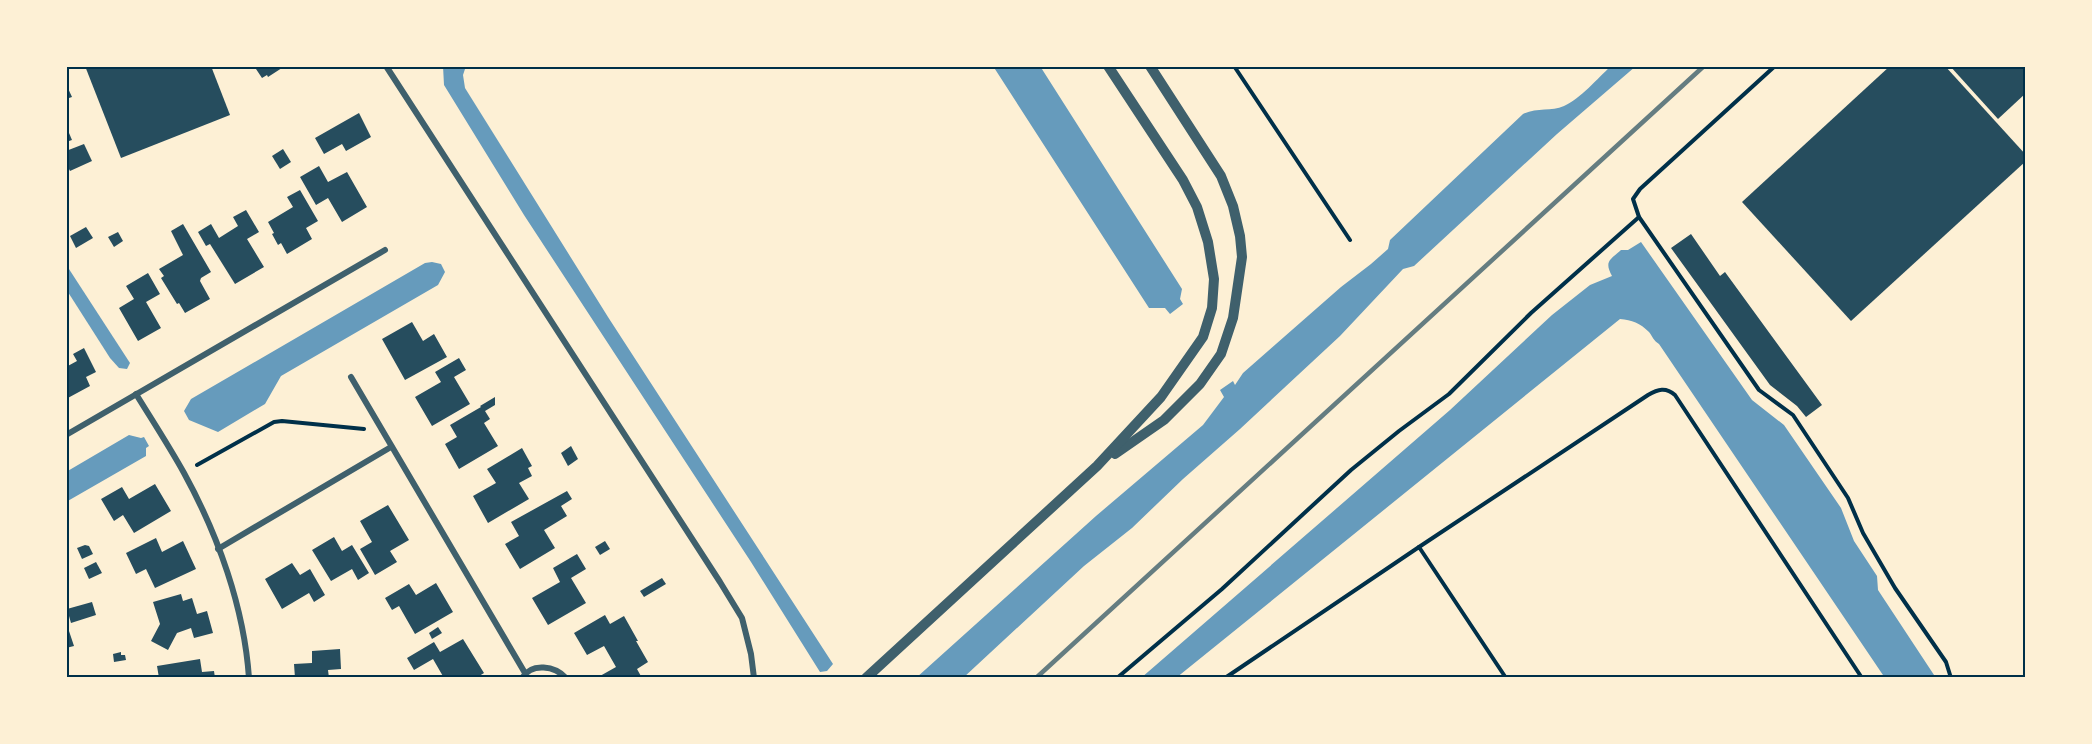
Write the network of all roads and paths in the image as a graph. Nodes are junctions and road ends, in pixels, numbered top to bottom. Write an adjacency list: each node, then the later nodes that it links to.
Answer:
1 (386, 66): 21 (street)
2 (1108, 66): 14 (street)
3 (1150, 66): 14 (street)
4 (1234, 66): 7 (path)
5 (1774, 66): 6 (path)
6 (1639, 217): 23 (path); 27 (path)
7 (1350, 240)
8 (385, 250): 10 (street)
9 (351, 377): 11 (street)
10 (136, 394): 12 (street); 15 (street)
11 (384, 433): 13 (street); 15 (path)
12 (66, 435)
13 (392, 447): 17 (street); 18 (street)
14 (1097, 466): 22 (street)
15 (184, 472): 17 (street)
16 (1419, 547): 24 (path); 25 (path); 26 (path)
17 (218, 549): 19 (street)
18 (524, 676): 20 (street)
19 (249, 678)
20 (566, 678)
21 (754, 678)
22 (866, 678)
23 (1117, 678)
24 (1225, 678)
25 (1506, 678)
26 (1862, 678)
27 (1951, 678)

